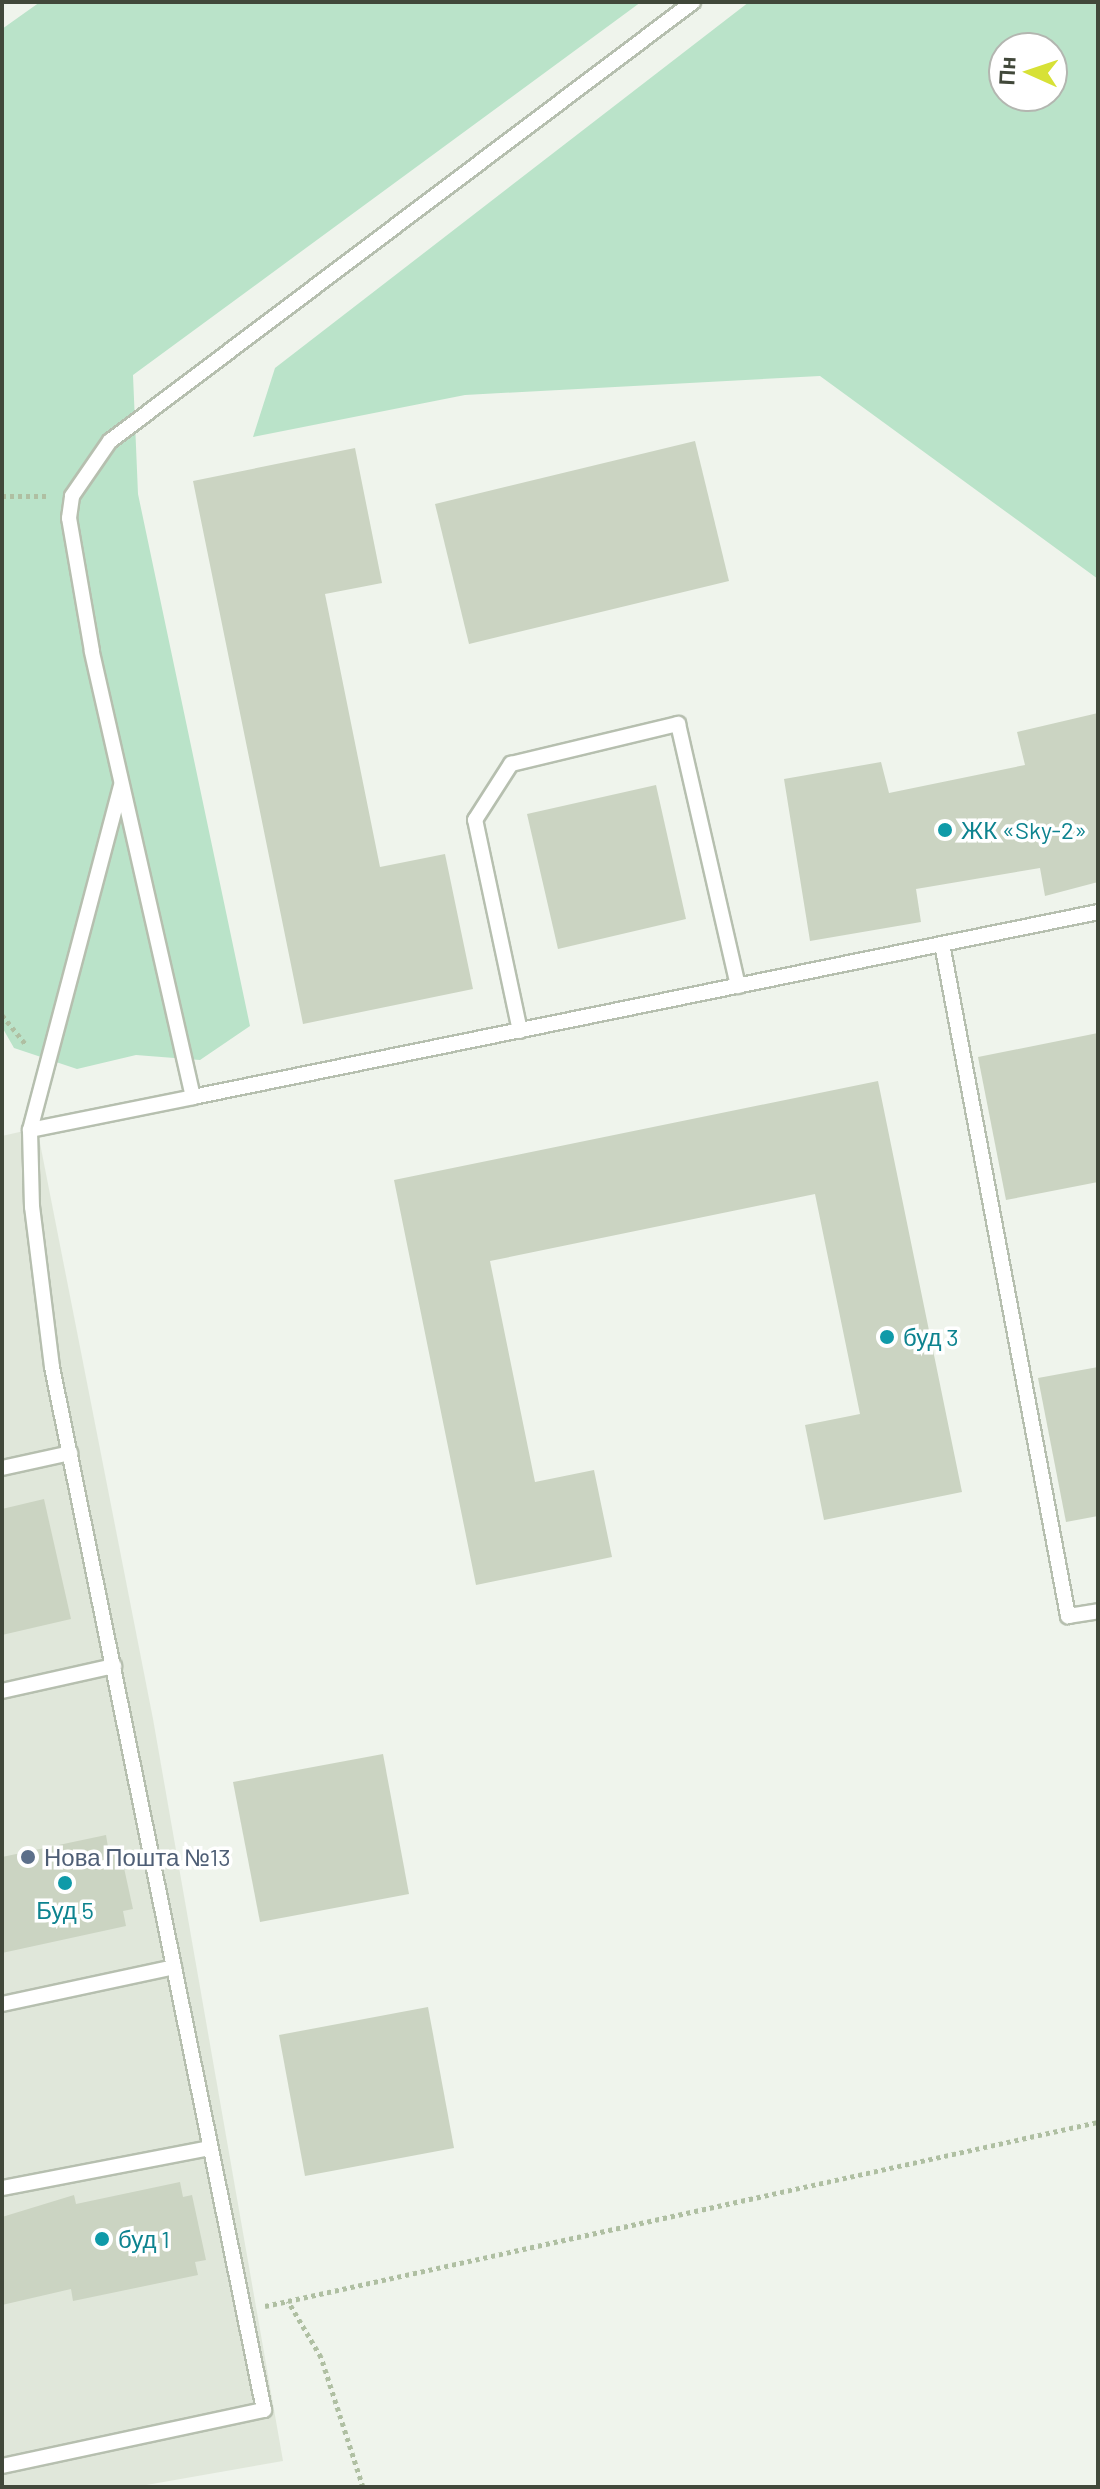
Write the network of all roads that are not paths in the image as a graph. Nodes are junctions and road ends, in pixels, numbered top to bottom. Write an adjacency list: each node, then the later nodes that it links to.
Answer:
1 (693, 2): 2 (lane)
2 (123, 782): 7 (lane); 8 (lane)
3 (1098, 912): 4 (lane)
4 (942, 944): 5 (lane); 11 (lane)
5 (738, 986): 6 (lane); 6 (lane)
6 (520, 1031): 7 (lane)
7 (193, 1097): 8 (lane)
8 (30, 1130): 9 (lane)
9 (70, 1453): 10 (lane); 12 (lane)
10 (2, 1468)
11 (1098, 1611)
12 (114, 1666): 13 (lane); 14 (lane)
13 (2, 1691)
14 (174, 1967): 15 (lane); 16 (lane)
15 (2, 2004)
16 (210, 2148): 17 (lane); 18 (lane)
17 (2, 2188)
18 (2, 2466)

